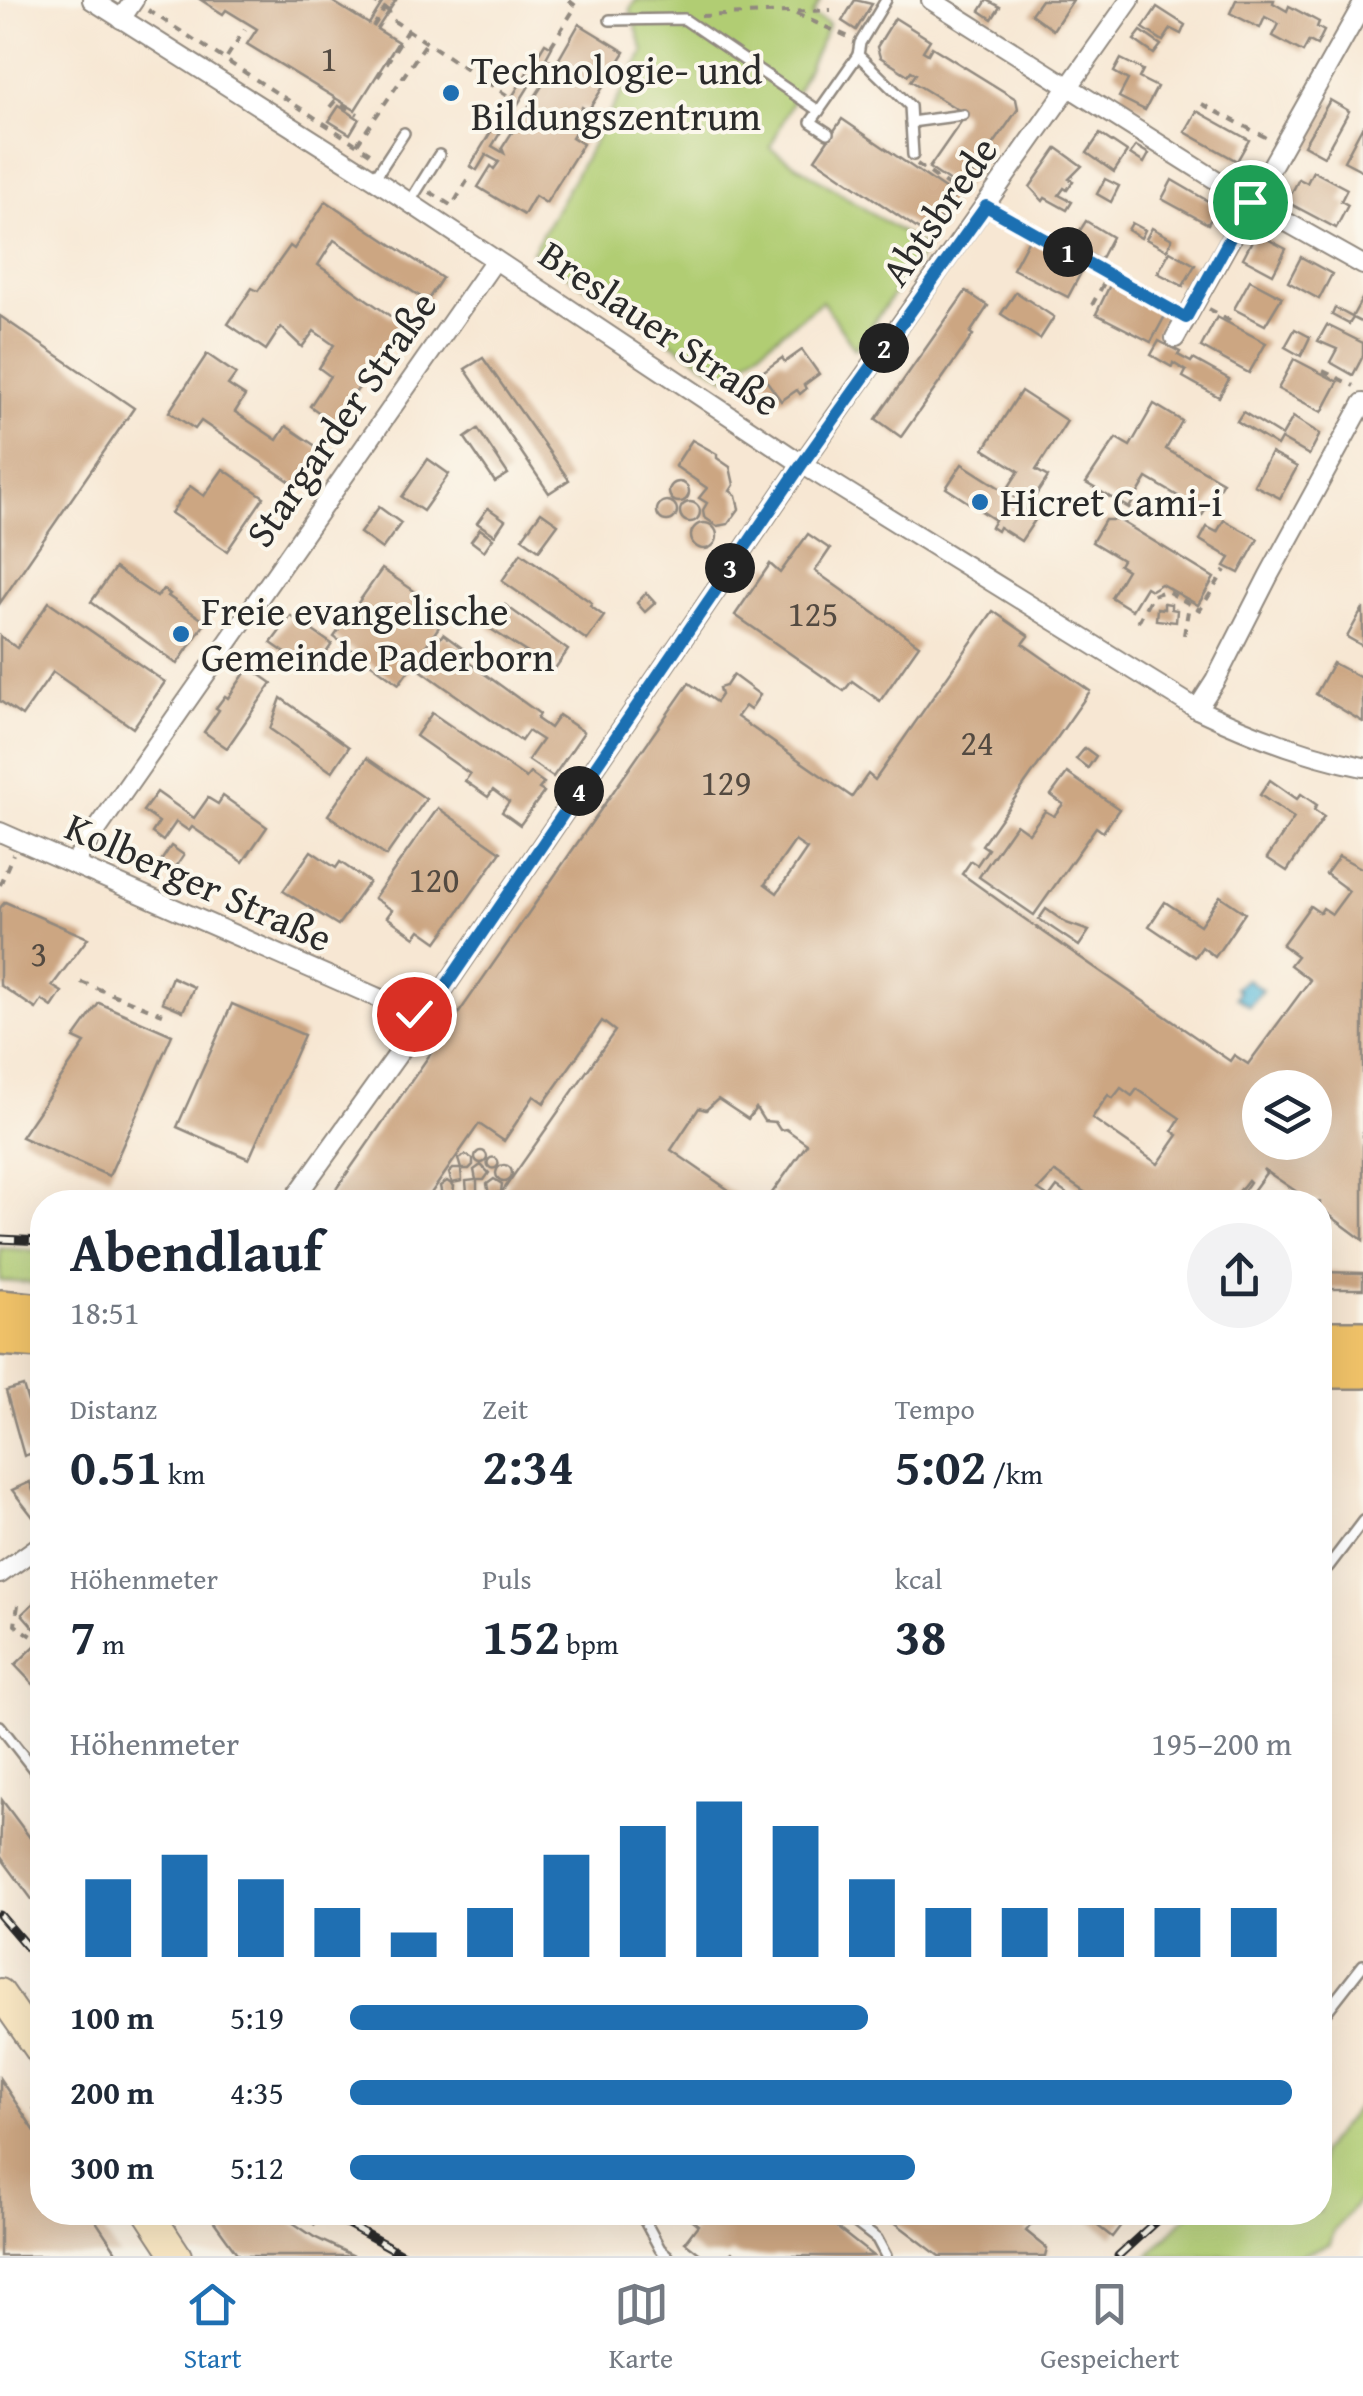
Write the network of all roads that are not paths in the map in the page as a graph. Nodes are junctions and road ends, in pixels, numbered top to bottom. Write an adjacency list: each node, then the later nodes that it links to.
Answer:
1 (92, 0): 7 (street, Breslauer Straße)
2 (133, 0): 7 (street)
3 (886, 0): 9 (lane)
4 (931, 0): 10 (street)
5 (1130, 0): 10 (street, Abtsbrede)
6 (1363, 4): 19 (street)
7 (121, 19): 18 (street, Breslauer Straße)
8 (610, 20): 11 (lane)
9 (858, 55): 11 (lane); 13 (lane)
10 (1069, 88): 19 (street); 25 (street, Abtsbrede)
11 (819, 111): 15 (lane)
12 (963, 115): 13 (lane)
13 (911, 122): 17 (lane)
14 (404, 132): 18 (lane)
15 (828, 132)
16 (439, 155): 20 (lane)
17 (913, 155)
18 (374, 179): 20 (street, Breslauer Straße)
19 (1250, 202): 22 (street); 23 (street)
20 (409, 203): 21 (street, Breslauer Straße)
21 (495, 260): 25 (street, Breslauer Straße); 29 (street, Stargarder Straße)
22 (1363, 265)
23 (1175, 338)
24 (1363, 403): 26 (street)
25 (802, 464): 26 (street, Breslauer Straße); 30 (street, Abtsbrede)
26 (1197, 709): 27 (street, Breslauer Straße)
27 (1363, 768)
28 (0, 832): 29 (street, Kolberger Straße)
29 (73, 864): 30 (street, Kolberger Straße)
30 (424, 1018): 31 (street, Abtsbrede)
31 (301, 1190)
32 (0, 1308): 33 (highway)
33 (30, 1311)
34 (0, 1337): 35 (highway)
35 (30, 1339)
36 (1332, 1346): 37 (highway)
37 (1363, 1363): 38 (highway)
38 (1332, 1368)
39 (1363, 1521): 41 (lane)
40 (30, 1553): 42 (street)
41 (1332, 1563)
42 (0, 1574)
43 (0, 1726): 44 (lane)
44 (30, 1765)
45 (1363, 1965): 47 (lane)
46 (0, 1992): 48 (main road)
47 (1332, 2005)
48 (30, 2036)
49 (157, 2225): 52 (main road)
50 (647, 2225): 53 (lane)
51 (859, 2225): 54 (lane)
52 (177, 2256)
53 (668, 2256)
54 (886, 2256)

